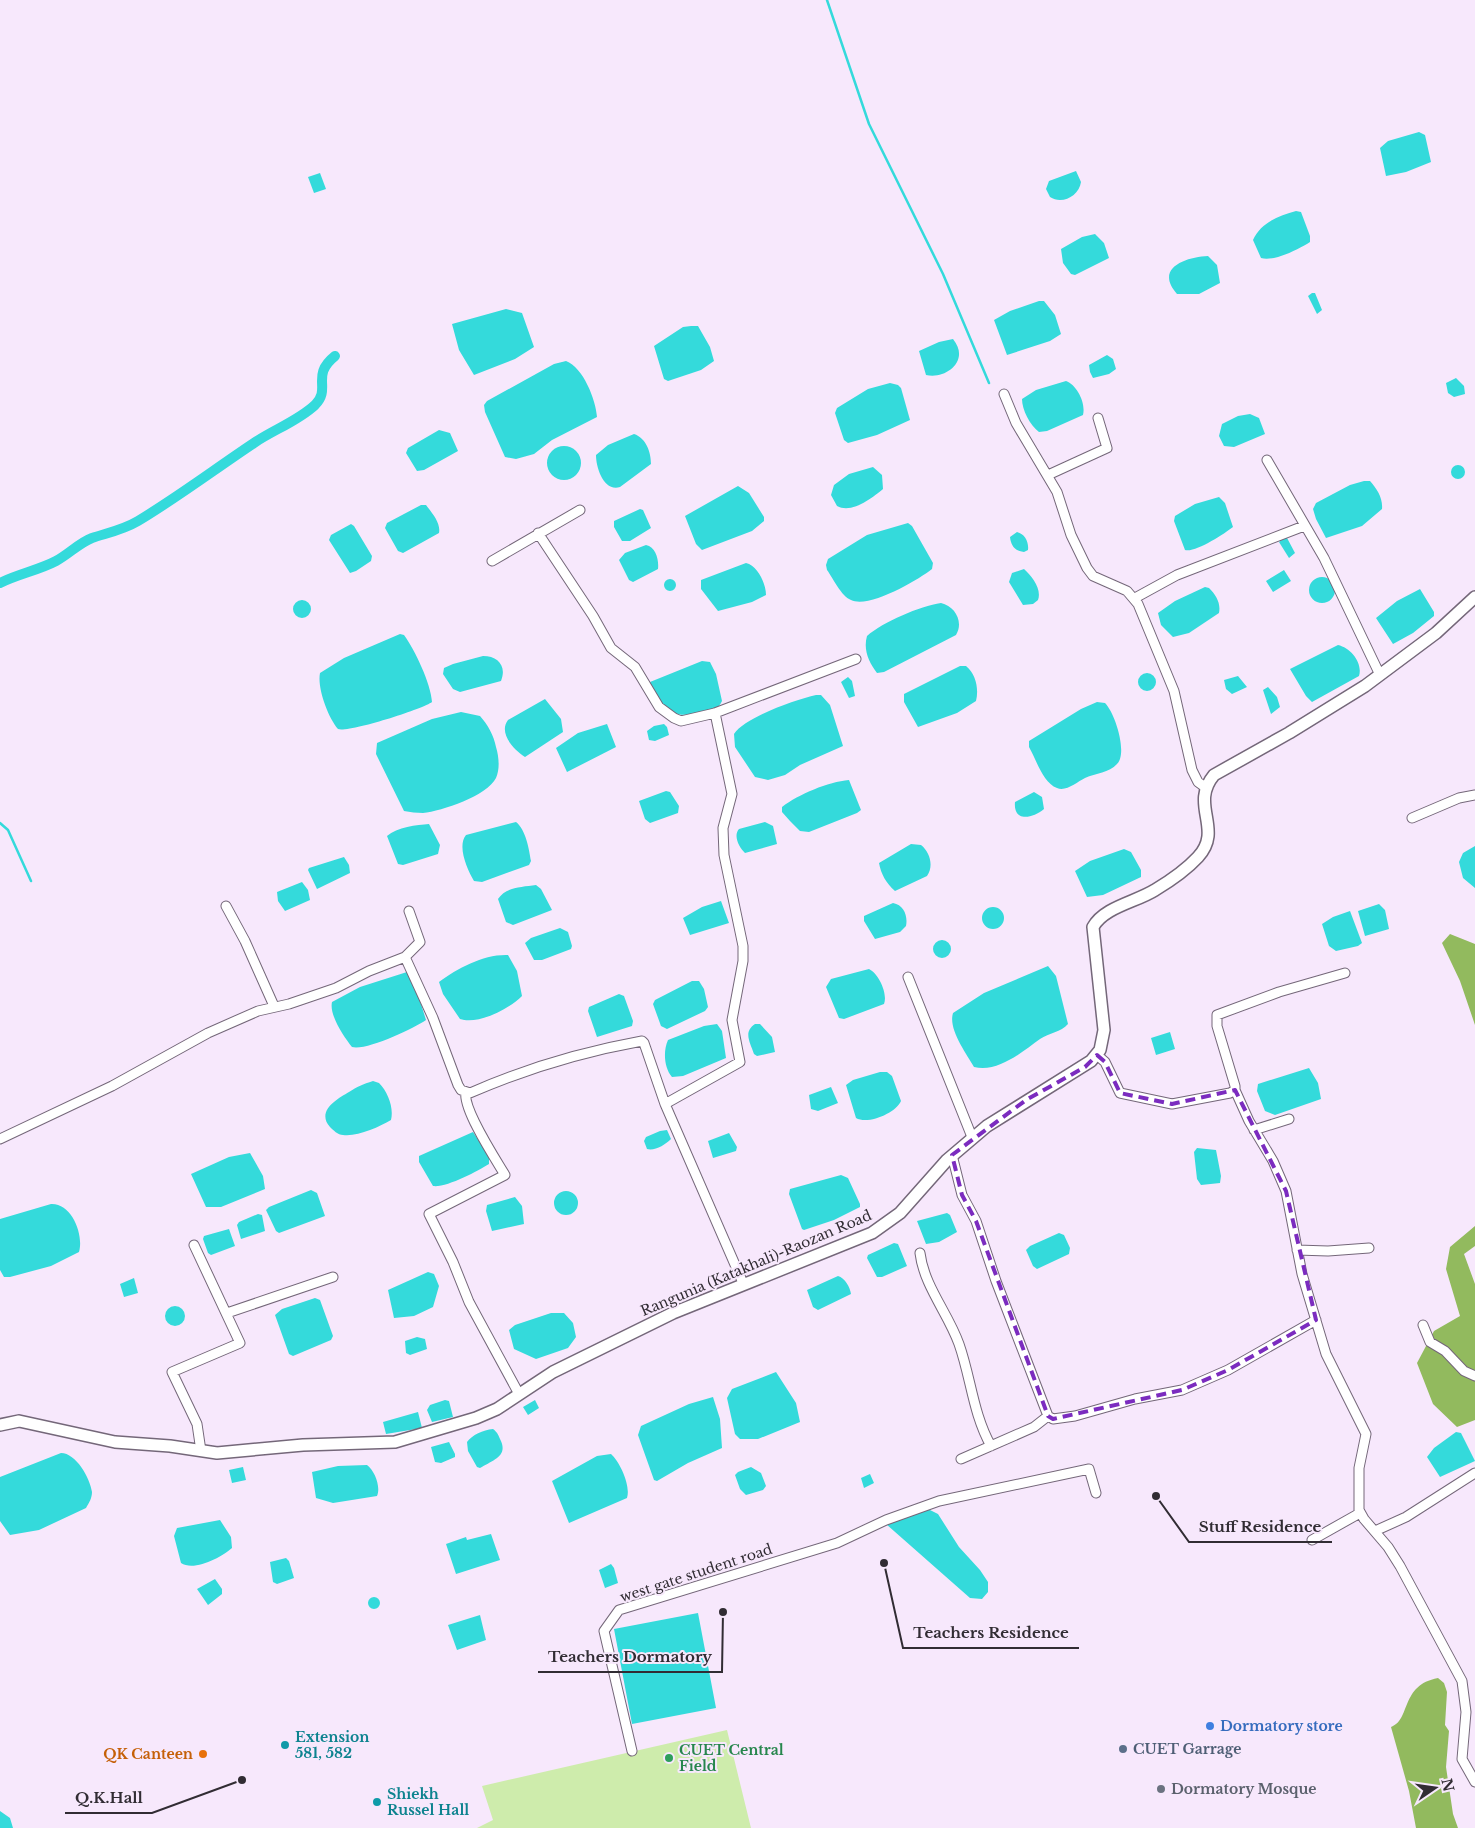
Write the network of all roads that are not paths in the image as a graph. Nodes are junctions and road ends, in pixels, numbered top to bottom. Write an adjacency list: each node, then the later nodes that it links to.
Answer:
1 (1004, 394): 4 (street)
2 (1098, 418): 4 (street)
3 (1267, 460): 6 (street)
4 (1048, 474): 10 (street)
5 (580, 510): 7 (street)
6 (1304, 526): 10 (street); 12 (street)
7 (538, 533): 8 (street); 13 (street)
8 (492, 561)
9 (1475, 597): 12 (main road)
10 (1135, 598): 14 (street)
11 (856, 659): 13 (street)
12 (1380, 675): 14 (main road)
13 (715, 713): 26 (street)
14 (1205, 787): 23 (main road)
15 (1475, 795): 16 (street)
16 (1412, 818)
17 (226, 906): 22 (street)
18 (409, 911): 19 (street)
19 (405, 957): 22 (street); 25 (street)
20 (1345, 973): 24 (street)
21 (908, 978): 29 (street)
22 (274, 1006): 30 (street)
23 (1096, 1055): 24 (street); 29 (main road, Rangunia (Katakhali)-Raozan Road)
24 (1235, 1090): 28 (street)
25 (466, 1092): 26 (street); 42 (street)
26 (665, 1104): 37 (street)
27 (1289, 1119): 28 (street)
28 (1254, 1130): 34 (street)
29 (972, 1137): 31 (main road, Rangunia (Katakhali)-Raozan Road)
30 (0, 1139)
31 (952, 1155): 37 (main road, Rangunia (Katakhali)-Raozan Road); 43 (street)
32 (194, 1245): 38 (street)
33 (1369, 1248): 34 (street)
34 (1297, 1250): 39 (street)
35 (920, 1253): 45 (street)
36 (333, 1277): 38 (street)
37 (743, 1283): 42 (main road, Rangunia (Katakhali)-Raozan Road)
38 (227, 1313): 46 (street)
39 (1316, 1320): 43 (street); 50 (street)
40 (1423, 1325): 41 (street)
41 (1475, 1376)
42 (519, 1394): 46 (main road, Rangunia (Katakhali)-Raozan Road)
43 (1048, 1416): 45 (street)
44 (0, 1426): 46 (main road, Rangunia (Katakhali)-Raozan Road)
45 (990, 1446): 47 (street)
46 (201, 1451)
47 (961, 1459)
48 (1475, 1473): 51 (street)
49 (1096, 1493): 53 (street, west gate student road)
50 (1360, 1513): 51 (street); 52 (street)
51 (1375, 1531): 54 (street)
52 (1312, 1540)
53 (632, 1751)
54 (1475, 1782)

